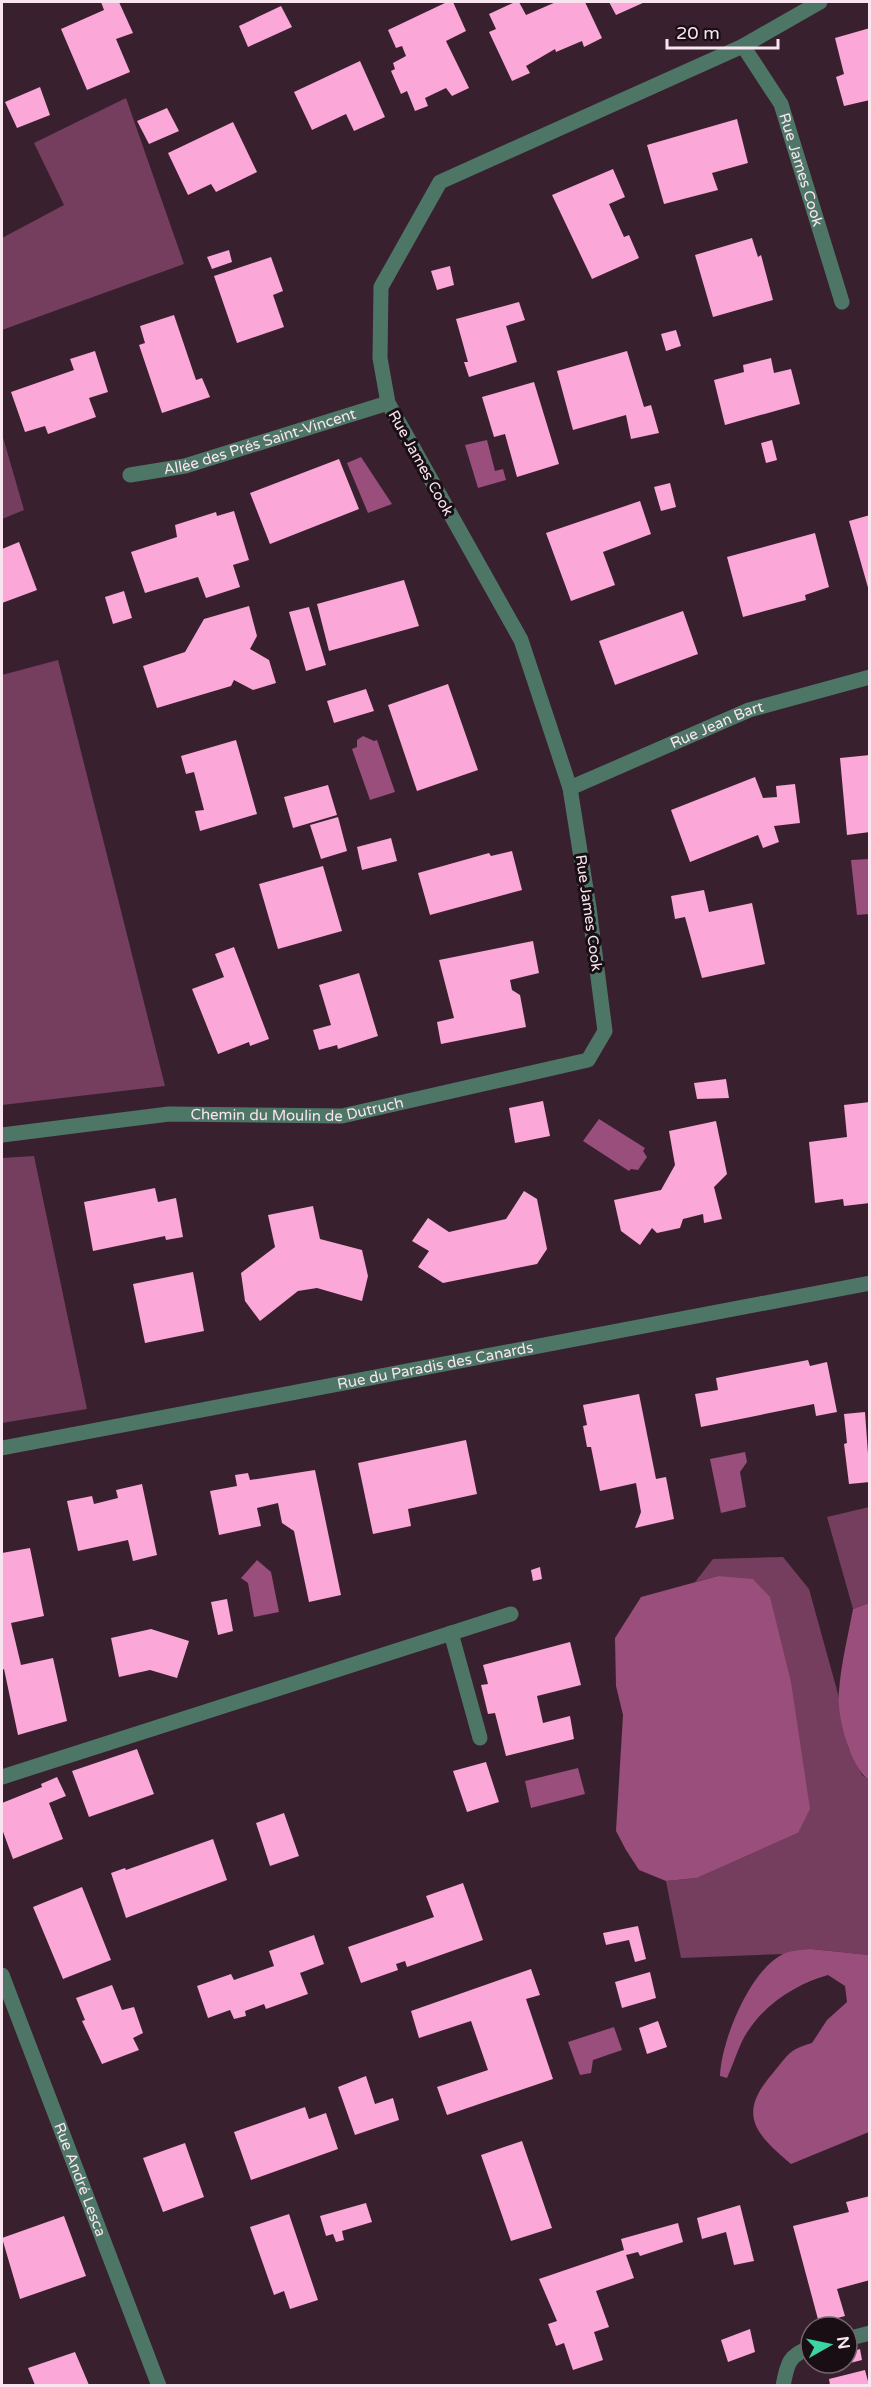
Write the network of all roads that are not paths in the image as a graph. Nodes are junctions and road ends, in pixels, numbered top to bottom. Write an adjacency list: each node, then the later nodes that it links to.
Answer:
1 (820, 2): 2 (street, Rue James Cook)
2 (743, 46): 3 (street, Rue James Cook); 4 (street, Rue James Cook)
3 (842, 302)
4 (388, 404): 5 (street, Allée des Prés Saint-Vincent); 7 (street, Rue James Cook)
5 (130, 475)
6 (870, 677): 7 (street, Rue Jean Bart)
7 (570, 788): 8 (street, Rue James Cook)
8 (588, 1060): 9 (street, Chemin du Moulin de Dutruch)
9 (2, 1135)
10 (870, 1283): 11 (street, Rue du Paradis des Canards)
11 (2, 1448)
12 (511, 1614): 13 (street)
13 (451, 1633): 14 (street); 15 (street)
14 (480, 1738)
15 (2, 1777)
16 (2, 1975): 18 (street, Rue André Lesca)
17 (799, 2351): 19 (street)
18 (159, 2385)
19 (783, 2385)

